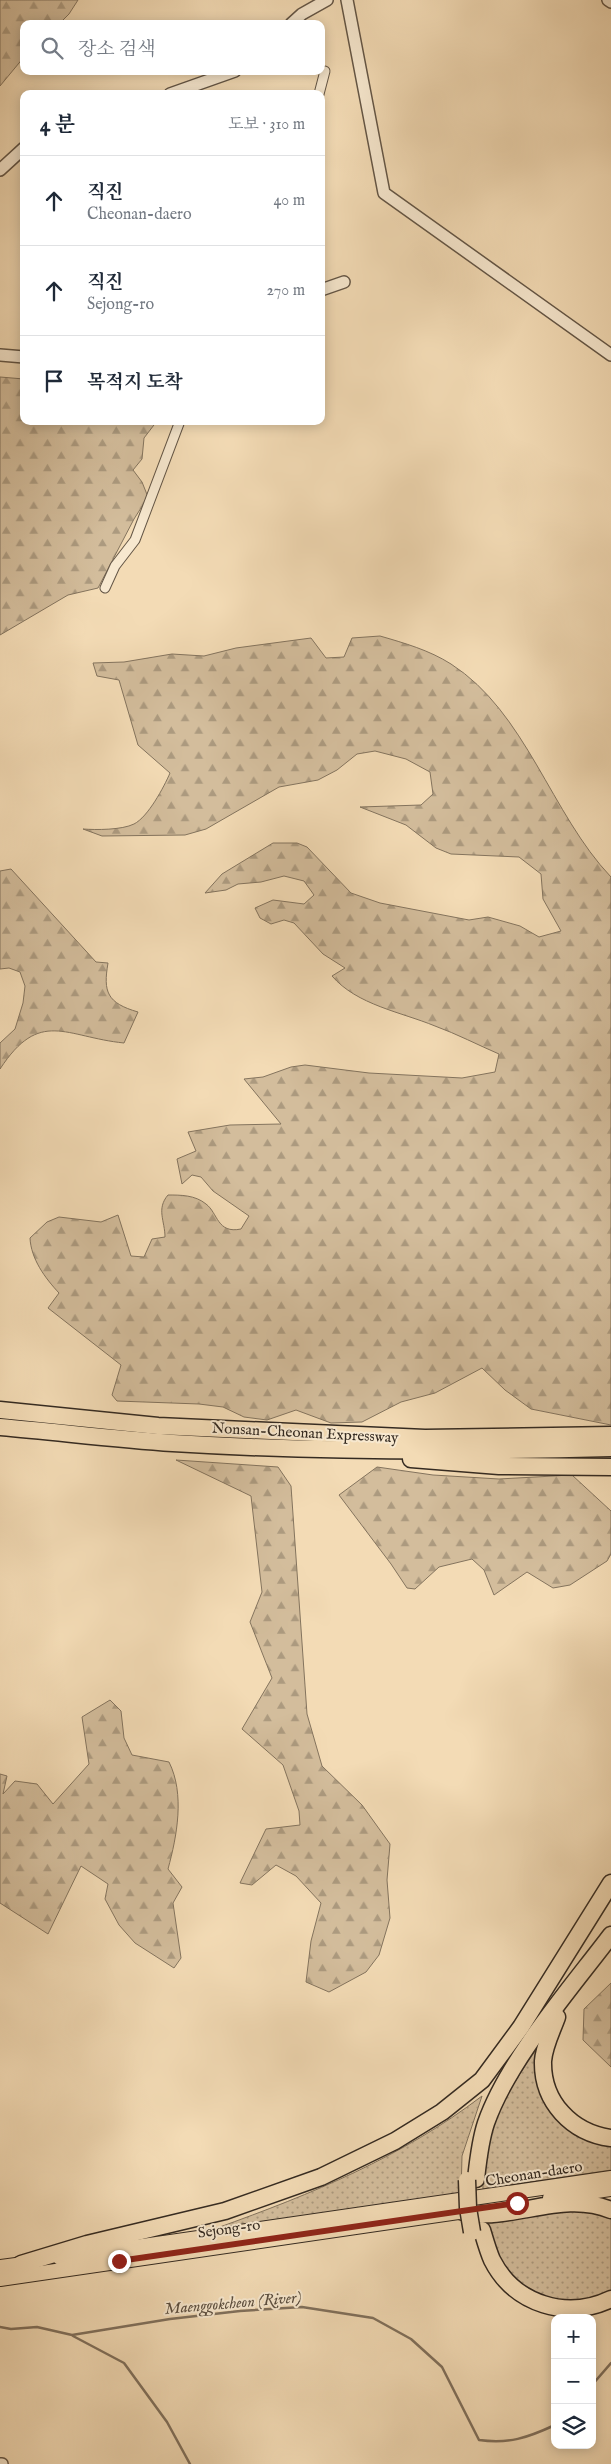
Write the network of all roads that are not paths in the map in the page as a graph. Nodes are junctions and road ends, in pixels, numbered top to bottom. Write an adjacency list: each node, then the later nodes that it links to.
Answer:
1 (327, 0): 3 (street)
2 (347, 0): 13 (street)
3 (295, 20)
4 (224, 75): 6 (street)
5 (324, 75): 7 (street)
6 (181, 90)
7 (320, 90)
8 (20, 152): 9 (street)
9 (0, 170)
10 (344, 282): 11 (street)
11 (325, 289)
12 (0, 355): 14 (street)
13 (611, 355)
14 (20, 357)
15 (178, 425): 16 (street)
16 (105, 588)
17 (0, 1410): 19 (highway, Nonsan-Cheonan Expressway)
18 (0, 1427): 20 (highway, Nonsan-Cheonan Expressway)
19 (611, 1435)
20 (294, 1448): 21 (highway, Nonsan-Cheonan Expressway); 22 (highway)
21 (611, 1448)
22 (611, 1467)
23 (611, 1883): 26 (highway)
24 (611, 1935): 25 (highway)
25 (567, 1994): 27 (highway); 29 (highway)
26 (522, 2027): 29 (highway); 34 (highway)
27 (611, 2138)
28 (611, 2178): 31 (main road, Cheonan-daero)
29 (472, 2180): 33 (highway, bridge)
30 (611, 2189): 31 (main road, Cheonan-daero)
31 (462, 2207): 32 (highway); 34 (main road, Sejong-ro); 36 (main road, Sejong-ro)
32 (611, 2210)
33 (477, 2231): 37 (highway); 40 (highway)
34 (21, 2264): 35 (main road, Sejong-ro)
35 (0, 2267)
36 (0, 2279)
37 (611, 2299)
38 (611, 2308): 39 (highway)
39 (596, 2314)
40 (551, 2315)

